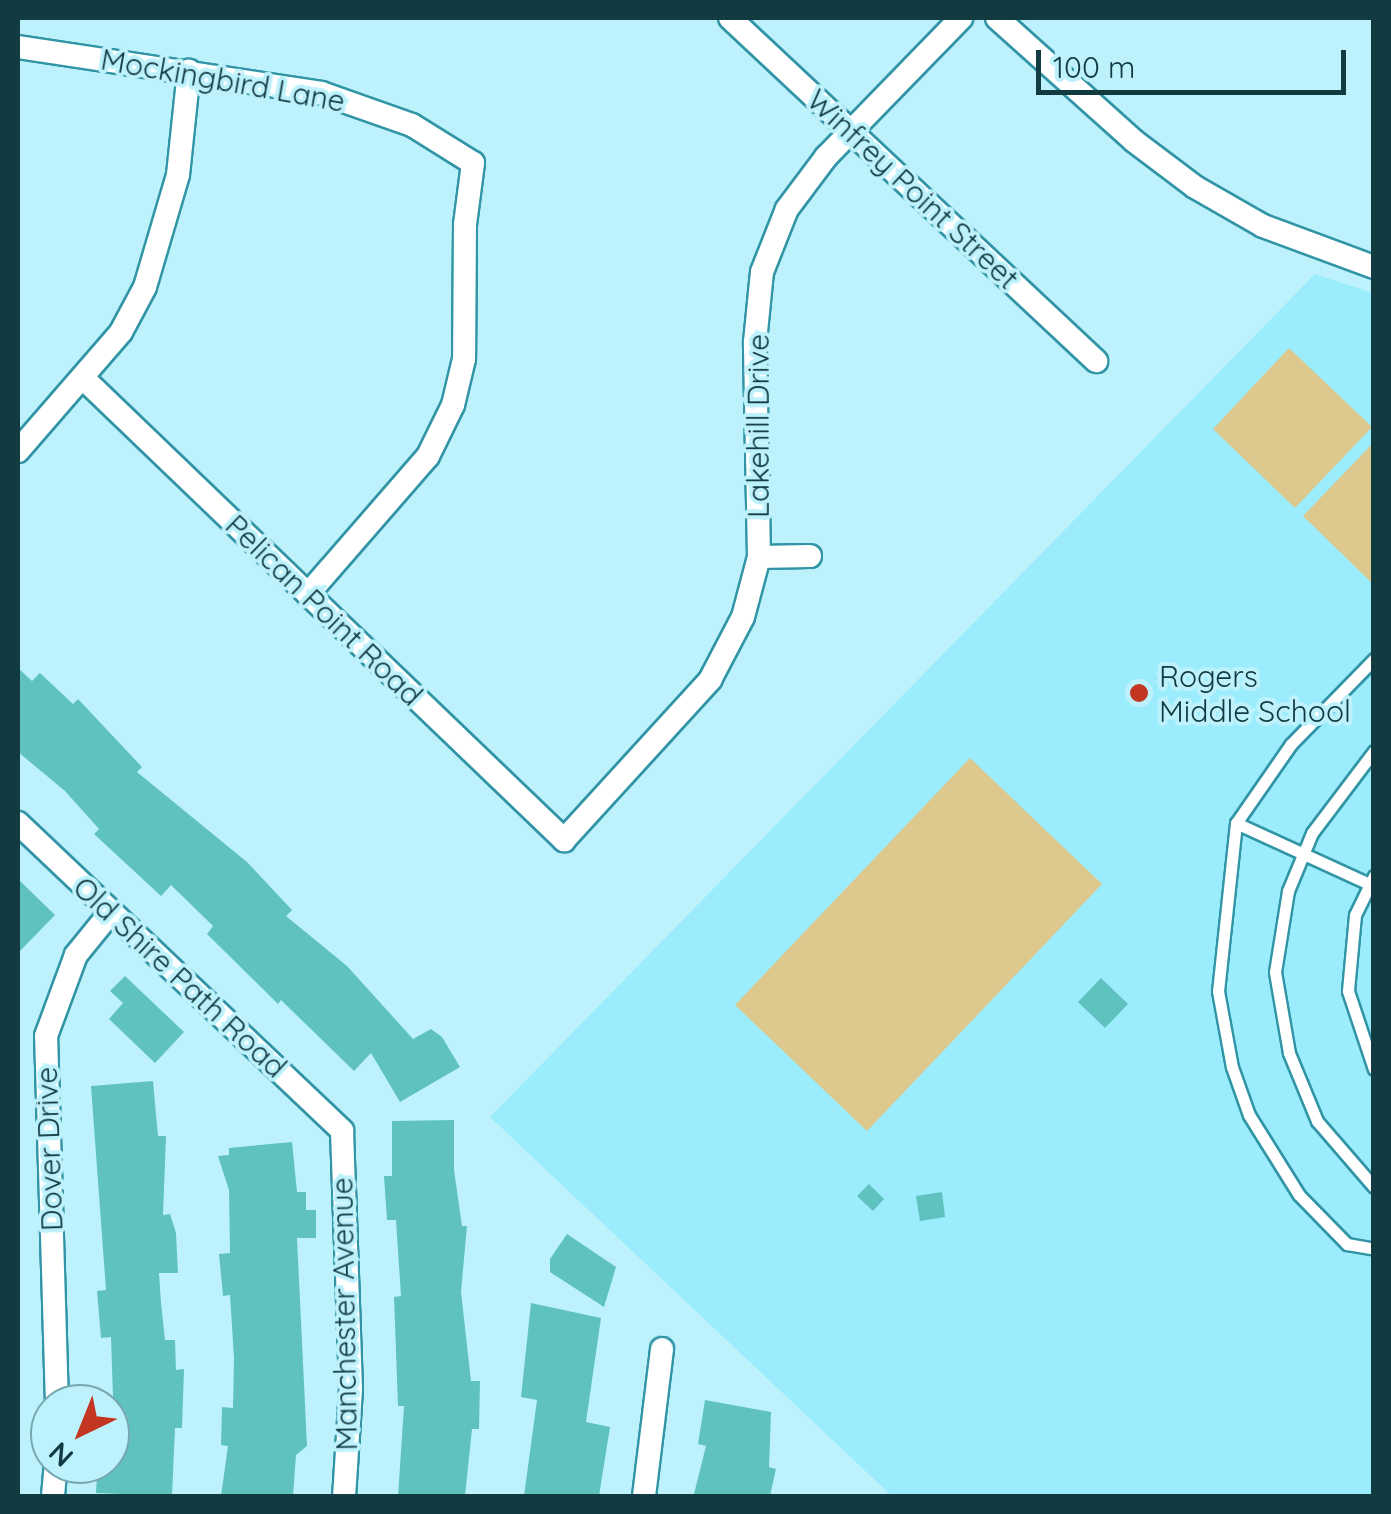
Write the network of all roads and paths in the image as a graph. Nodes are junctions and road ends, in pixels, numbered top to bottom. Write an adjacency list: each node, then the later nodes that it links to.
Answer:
1 (730, 18): 6 (street, Winfrey Point Street)
2 (961, 18): 6 (street, Lakehill Drive)
3 (996, 18): 7 (street)
4 (18, 47): 5 (street, Mockingbird Lane)
5 (188, 72): 9 (street); 13 (street, Mockingbird Lane)
6 (851, 130): 8 (street, Winfrey Point Street); 12 (street, Lakehill Drive)
7 (1374, 267)
8 (1096, 361)
9 (84, 380): 10 (street); 13 (street, Pelican Point Road)
10 (18, 451)
11 (810, 556): 12 (street)
12 (758, 557): 18 (street, Lakehill Drive)
13 (308, 594): 18 (street, Pelican Point Road)
14 (1374, 659): 17 (lane)
15 (1374, 751): 19 (lane)
16 (18, 823): 21 (street, Old Shire Path Road)
17 (1236, 823): 19 (lane); 25 (lane)
18 (564, 840)
19 (1304, 853): 20 (lane); 24 (lane)
20 (1371, 880): 22 (lane)
21 (111, 912): 23 (street, Old Shire Path Road); 27 (street, Dover Drive)
22 (1374, 1069)
23 (342, 1131): 28 (street, Manchester Avenue)
24 (1374, 1187)
25 (1374, 1249)
26 (662, 1349): 29 (street)
27 (56, 1384)
28 (344, 1496)
29 (644, 1496)

